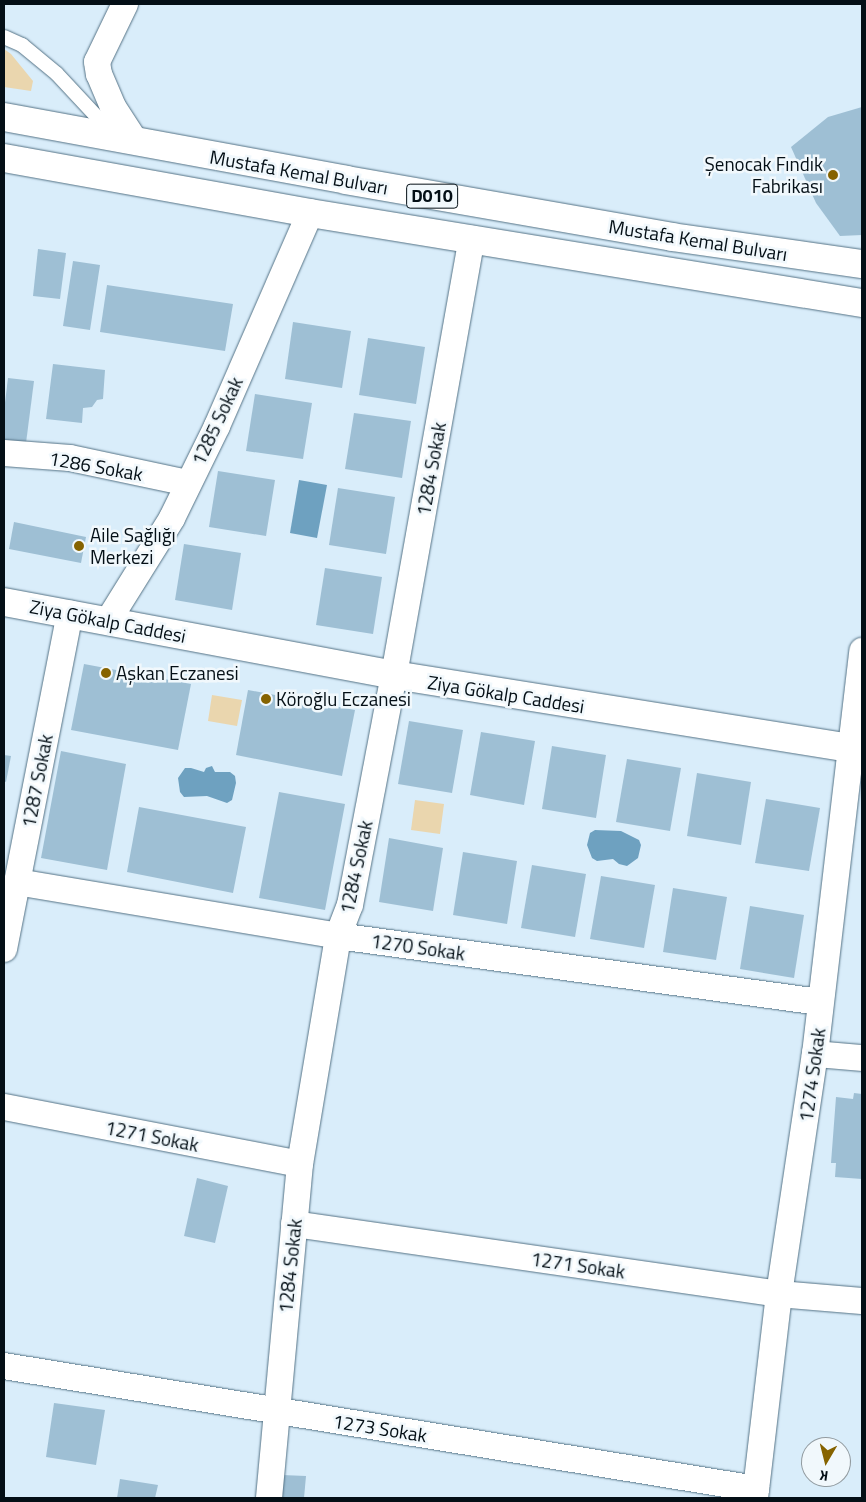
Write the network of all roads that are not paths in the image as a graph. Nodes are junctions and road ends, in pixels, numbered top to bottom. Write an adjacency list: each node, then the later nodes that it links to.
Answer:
1 (125, 4): 4 (street)
2 (4, 37): 4 (lane)
3 (4, 117): 4 (main road, Mustafa Kemal Bulvarı / D010)
4 (126, 140): 8 (main road, Mustafa Kemal Bulvarı / D010)
5 (4, 158): 6 (main road, Mustafa Kemal Bulvarı / D010)
6 (310, 213): 7 (main road, Mustafa Kemal Bulvarı / D010); 11 (street, 1285 Sokak)
7 (472, 239): 9 (main road, Mustafa Kemal Bulvarı / D010); 16 (street, 1284 Sokak)
8 (862, 264)
9 (862, 304)
10 (4, 453): 11 (street, 1286 Sokak)
11 (188, 483): 14 (street, 1285 Sokak)
12 (4, 602): 13 (main road, Ziya Gökalp Caddesi)
13 (70, 613): 14 (main road, Ziya Gökalp Caddesi); 18 (street, 1287 Sokak)
14 (108, 621): 16 (main road, Ziya Gökalp Caddesi)
15 (862, 651): 17 (street, 1274 Sokak)
16 (394, 675): 17 (main road, Ziya Gökalp Caddesi); 19 (street, 1284 Sokak)
17 (856, 750): 21 (street, 1274 Sokak)
18 (17, 882): 19 (street, 1270 Sokak); 20 (street, 1287 Sokak)
19 (338, 936): 21 (street, 1270 Sokak); 25 (street, 1284 Sokak)
20 (4, 949)
21 (821, 1002): 22 (street, 1274 Sokak)
22 (815, 1054): 23 (street); 27 (street, 1274 Sokak)
23 (862, 1058)
24 (4, 1107): 25 (street, 1271 Sokak)
25 (300, 1164): 26 (street, 1284 Sokak)
26 (294, 1224): 27 (street, 1271 Sokak); 30 (street, 1284 Sokak)
27 (779, 1294): 28 (street, 1271 Sokak); 31 (street, 1274 Sokak)
28 (862, 1302)
29 (4, 1366): 30 (street, 1273 Sokak)
30 (276, 1411): 31 (street, 1273 Sokak); 32 (street, 1284 Sokak)
31 (756, 1494)
32 (269, 1498)

